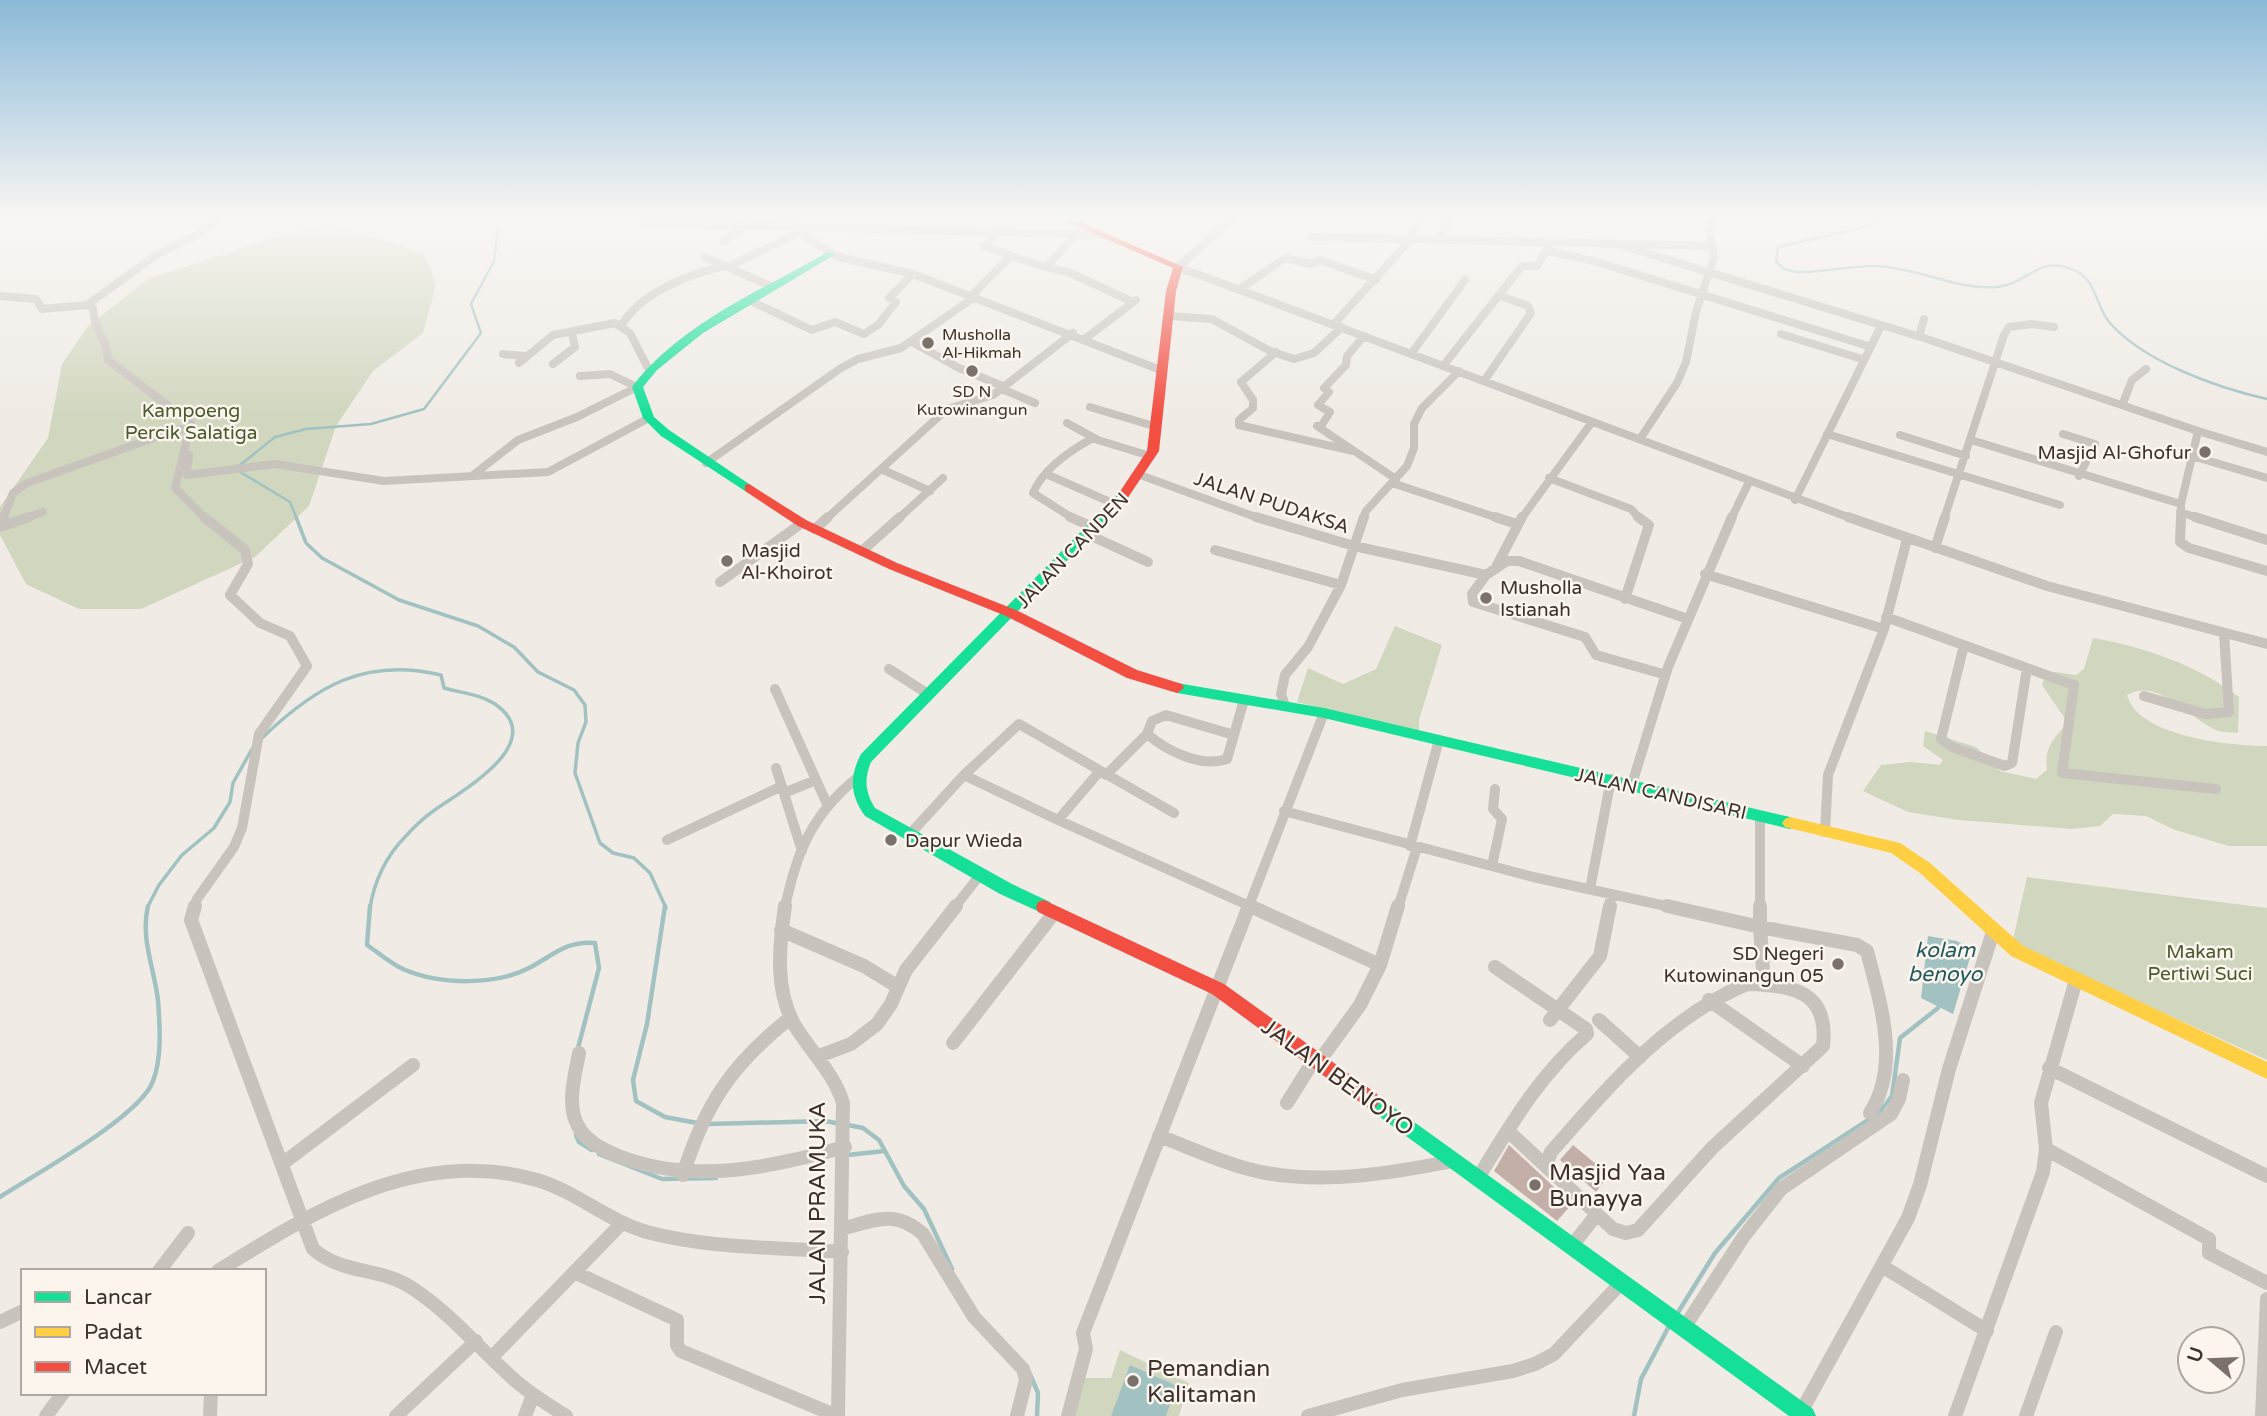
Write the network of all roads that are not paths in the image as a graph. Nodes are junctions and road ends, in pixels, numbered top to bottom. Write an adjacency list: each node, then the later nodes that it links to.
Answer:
1 (115, 285): 25 (street)
2 (674, 285): 28 (street)
3 (769, 285): 18 (street)
4 (776, 285): 18 (street)
5 (902, 285): 24 (street)
6 (945, 285): 21 (street)
7 (983, 285): 21 (street)
8 (1099, 285): 37 (street)
9 (1175, 285): 26 (street, JALAN CANDEN)
10 (1229, 285): 19 (street)
11 (1246, 285): 19 (street)
12 (1372, 285): 29 (street)
13 (1461, 285): 42 (street)
14 (1509, 285): 23 (street)
15 (1673, 285): 20 (street)
16 (1705, 285): 20 (street)
17 (1746, 285): 30 (street)
18 (773, 287): 24 (street)
19 (1240, 289): 29 (street)
20 (1702, 294): 39 (street); 68 (street)
21 (974, 295): 32 (street); 38 (street)
22 (0, 296): 25 (street)
23 (1501, 296): 46 (street); 52 (street)
24 (753, 302): 48 (street)
25 (87, 305): 62 (street)
26 (1169, 316): 40 (street); 49 (street, JALAN CANDEN)
27 (1924, 319): 36 (street)
28 (621, 326): 33 (street); 48 (street)
29 (1338, 326): 35 (street); 40 (street)
30 (1881, 326): 36 (street); 39 (street)
31 (2054, 327): 44 (street)
32 (1073, 333): 37 (street); 54 (street)
33 (572, 334): 41 (street); 45 (street)
34 (1781, 334): 43 (street)
35 (1364, 336): 42 (street); 70 (street)
36 (1919, 336): 44 (street)
37 (1086, 338): 49 (street)
38 (912, 342): 54 (street); 75 (street)
39 (1868, 346): 43 (street)
40 (1276, 352): 70 (street)
41 (503, 354)
42 (1411, 355): 46 (street)
43 (1862, 359): 64 (street)
44 (1998, 362): 56 (street); 69 (street)
45 (553, 364)
46 (1443, 366): 50 (street)
47 (2146, 369): 56 (street)
48 (649, 370): 53 (street)
49 (1163, 370): 61 (street, JALAN CANDEN)
50 (1459, 371): 52 (street); 85 (street)
51 (580, 376): 53 (street)
52 (1484, 381): 59 (street)
53 (637, 387): 58 (street); 79 (street)
54 (1003, 388): 55 (street); 76 (street)
55 (1035, 403)
56 (2123, 404): 63 (street)
57 (1090, 407): 61 (street)
58 (649, 418): 75 (street, JALAN CANDISARI); 79 (street)
59 (1592, 422): 68 (street); 83 (street)
60 (1067, 424): 67 (street)
61 (1157, 427): 72 (street, JALAN CANDEN)
62 (191, 428): 79 (street); 95 (street); 188 (street)
63 (2198, 430): 71 (street); 74 (street)
64 (1827, 434): 81 (street); 88 (street)
65 (2063, 434): 80 (street)
66 (1900, 435): 73 (street)
67 (1093, 438): 72 (street); 77 (street)
68 (1640, 439): 86 (street)
69 (1971, 440): 73 (street); 80 (street)
70 (1353, 452): 85 (street)
71 (2267, 452)
72 (1150, 456): 78 (street, JALAN CANDEN)
73 (1966, 456): 81 (street)
74 (2192, 456): 84 (street); 91 (street)
75 (706, 463): 94 (street, JALAN CANDISARI)
76 (881, 469): 87 (street); 94 (street)
77 (1046, 474): 89 (street); 96 (street)
78 (1140, 475): 89 (street, JALAN CANDEN); 99 (street, JALAN PUDAKSA)
79 (472, 476)
80 (2079, 476): 91 (street)
81 (1960, 477): 90 (street); 100 (street)
82 (943, 478): 87 (street)
83 (1549, 478): 93 (street); 110 (street)
84 (2267, 478)
85 (1394, 481): 93 (street); 99 (street)
86 (1749, 482): 88 (street); 106 (street)
87 (930, 491): 102 (street)
88 (1795, 500): 97 (street)
89 (1117, 505): 96 (street, JALAN CANDEN)
90 (2060, 505)
91 (2180, 508): 98 (street); 105 (street)
92 (43, 513): 95 (street)
93 (1517, 524): 104 (street)
94 (808, 526): 102 (street, JALAN CANDISARI); 108 (street)
95 (0, 527)
96 (1092, 532): 103 (street); 111 (street, JALAN CANDEN)
97 (1907, 539): 100 (street); 112 (street)
98 (2267, 540)
99 (1355, 547): 107 (street, JALAN PUDAKSA); 109 (street)
100 (1935, 548): 115 (street)
101 (1215, 550): 109 (street)
102 (862, 551): 111 (street, JALAN CANDISARI)
103 (1148, 562)
104 (1496, 567): 107 (street); 110 (street)
105 (2267, 571)
106 (1704, 574): 113 (street); 114 (street)
107 (1486, 575): 120 (street)
108 (720, 582)
109 (1340, 585): 125 (street)
110 (1625, 600): 113 (street)
111 (1011, 613): 122 (street, JALAN CANDEN); 124 (street, JALAN CANDISARI)
112 (1886, 617): 114 (street); 117 (street)
113 (1685, 618): 120 (street)
114 (1884, 629): 145 (street)
115 (2224, 633): 116 (street); 123 (street)
116 (2267, 644)
117 (1964, 645): 118 (street); 118 (street)
118 (2027, 668): 138 (street)
119 (889, 669): 122 (street)
120 (1663, 674): 136 (street)
121 (775, 689): 135 (street)
122 (928, 694): 133 (street, JALAN CANDEN)
123 (2144, 696)
124 (1244, 700): 125 (street, JALAN CANDISARI); 128 (street)
125 (1285, 706): 126 (street, JALAN CANDISARI)
126 (1324, 713): 129 (street, JALAN CANDISARI); 141 (street)
127 (1147, 734): 128 (street); 128 (street); 131 (street)
128 (1234, 735)
129 (1439, 740): 134 (street, JALAN CANDISARI); 148 (street)
130 (776, 768): 139 (street)
131 (1102, 774): 132 (street); 142 (street); 144 (street)
132 (964, 775): 144 (street); 146 (street)
133 (857, 778): 140 (street, JALAN PRAMUKA); 146 (street, JALAN BENOYO)
134 (1611, 779): 136 (street, JALAN CANDISARI); 152 (street)
135 (816, 780): 139 (street); 140 (street)
136 (1632, 784): 143 (street, JALAN CANDISARI)
137 (1494, 789): 150 (street)
138 (2216, 789)
139 (783, 790): 147 (street); 149 (street)
140 (827, 804): 149 (street, JALAN PRAMUKA)
141 (1284, 811): 148 (street); 154 (street)
142 (1174, 813)
143 (1760, 817): 145 (street, JALAN CANDISARI); 156 (street)
144 (1058, 820): 154 (street)
145 (1825, 832): 158 (street, JALAN CANDISARI)
146 (909, 834): 151 (street, JALAN BENOYO)
147 (667, 840)
148 (1414, 847): 150 (street); 159 (street)
149 (802, 851): 157 (street, JALAN PRAMUKA)
150 (1492, 866): 152 (street)
151 (980, 875): 155 (street, JALAN BENOYO); 163 (street)
152 (1590, 889): 153 (street)
153 (1611, 894): 156 (street); 166 (street)
154 (1247, 907): 159 (street); 164 (street)
155 (1054, 913): 164 (street, JALAN BENOYO); 170 (street)
156 (1760, 927): 162 (street); 180 (street)
157 (780, 930): 163 (street); 167 (street, JALAN PRAMUKA)
158 (1992, 935): 161 (street, JALAN CANDISARI); 200 (street)
159 (1380, 965): 174 (street)
160 (1495, 967): 166 (street)
161 (2076, 980): 177 (street); 178 (street, JALAN CANDISARI)
162 (1764, 984): 165 (street); 176 (street)
163 (895, 985): 172 (street)
164 (1218, 989): 174 (street, JALAN BENOYO); 184 (street)
165 (1709, 1000): 173 (street); 176 (street)
166 (1561, 1009): 168 (street); 183 (street)
167 (790, 1018): 172 (street, JALAN PRAMUKA); 190 (street)
168 (1550, 1020)
169 (1599, 1020): 173 (street)
170 (953, 1043)
171 (579, 1052): 190 (street)
172 (819, 1056): 186 (street, JALAN PRAMUKA)
173 (1640, 1057): 189 (street)
174 (1316, 1062): 181 (street); 187 (street, JALAN BENOYO)
175 (414, 1065): 188 (street)
176 (1803, 1066): 193 (street)
177 (2049, 1068): 185 (street); 191 (street)
178 (2267, 1071)
179 (1903, 1080): 180 (street)
180 (1890, 1098): 182 (street); 209 (street)
181 (1287, 1103)
182 (1870, 1113)
183 (1508, 1131): 189 (street); 192 (street)
184 (1159, 1136): 187 (street); 225 (street)
185 (2046, 1149): 205 (street); 210 (street)
186 (844, 1151): 190 (street); 196 (street, JALAN PRAMUKA)
187 (1453, 1161): 192 (street, JALAN BENOYO)
188 (282, 1164): 194 (street)
189 (1550, 1170): 193 (street)
190 (683, 1175)
191 (2267, 1176)
192 (1478, 1178): 198 (street, JALAN BENOYO)
193 (1597, 1214): 198 (street)
194 (301, 1219): 195 (street); 202 (street); 212 (street)
195 (622, 1223): 199 (street); 203 (street)
196 (842, 1229): 199 (street, JALAN PRAMUKA); 224 (street)
197 (188, 1233): 201 (street)
198 (1571, 1247): 204 (street, JALAN BENOYO)
199 (842, 1252): 223 (street, JALAN PRAMUKA)
200 (1882, 1266): 210 (street); 217 (street)
201 (161, 1269)
202 (221, 1269)
203 (576, 1273): 213 (street); 223 (street)
204 (1621, 1283): 209 (street, JALAN BENOYO); 226 (street)
205 (2267, 1283)
206 (2267, 1299): 229 (street)
207 (21, 1312): 208 (street)
208 (0, 1321)
209 (1677, 1322): 217 (street, JALAN BENOYO)
210 (1987, 1331): 227 (street)
211 (2056, 1332): 228 (street)
212 (476, 1341): 213 (street); 220 (street)
213 (492, 1357): 216 (street)
214 (62, 1395): 218 (street)
215 (211, 1395): 219 (street)
216 (533, 1395): 221 (street); 222 (street)
217 (1802, 1415)
218 (46, 1416)
219 (210, 1416)
220 (396, 1416)
221 (525, 1416)
222 (566, 1416)
223 (837, 1416)
224 (1017, 1416)
225 (1068, 1416)
226 (1308, 1416)
227 (1955, 1416)
228 (2026, 1416)
229 (2262, 1416)

